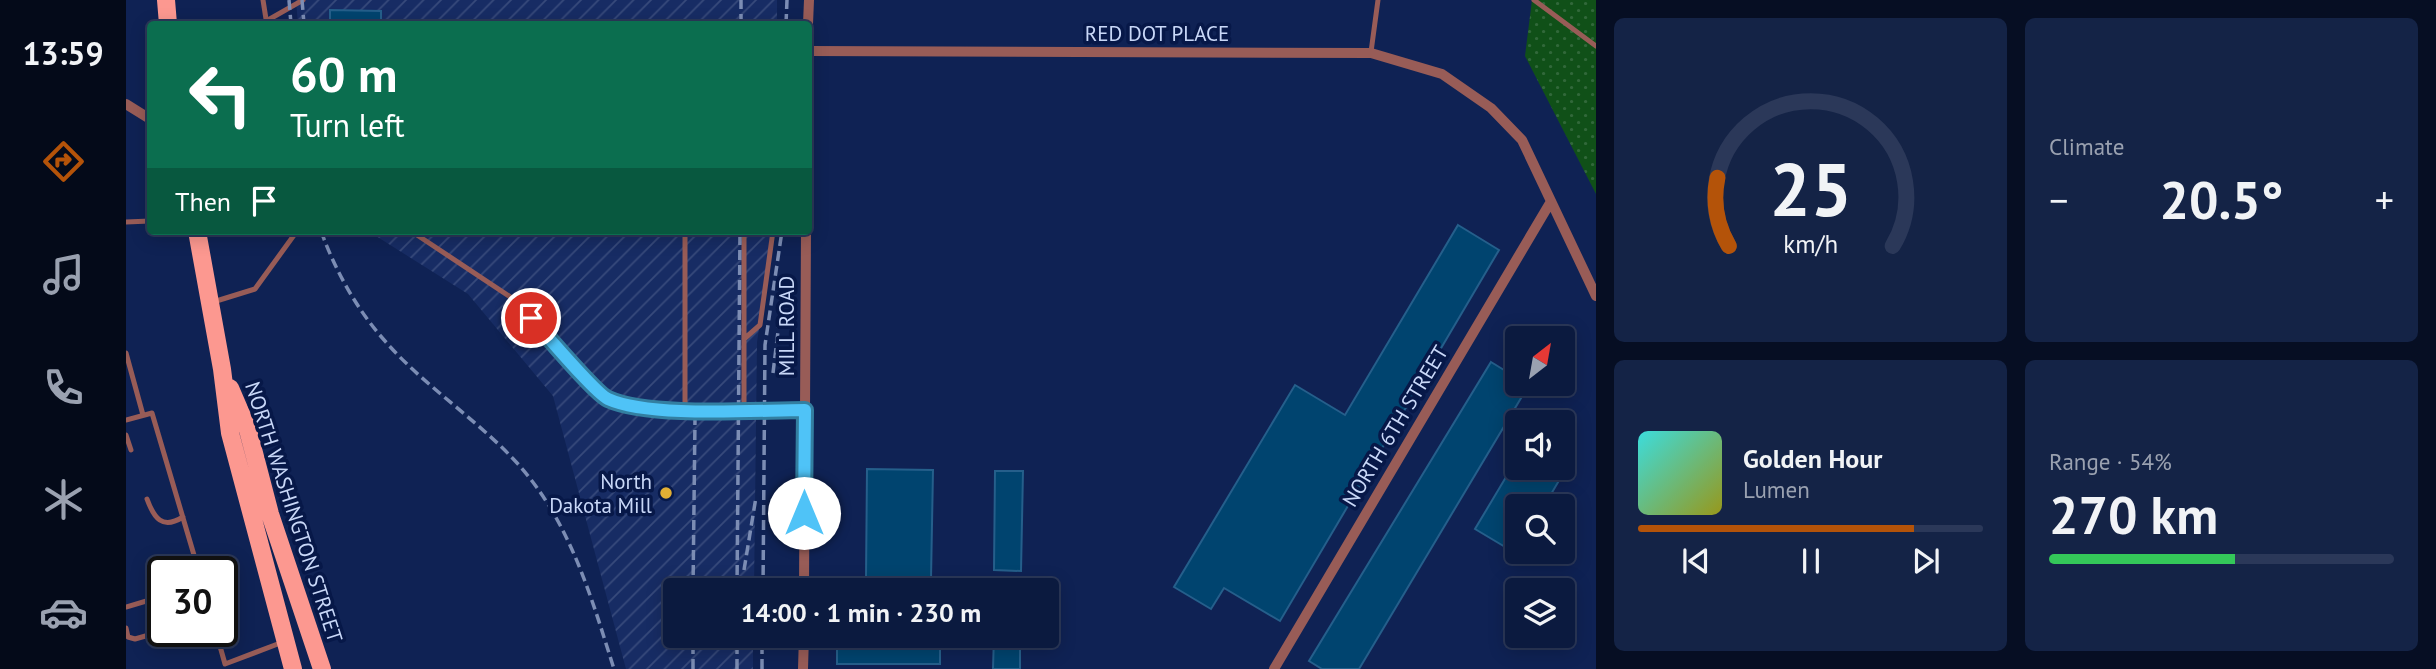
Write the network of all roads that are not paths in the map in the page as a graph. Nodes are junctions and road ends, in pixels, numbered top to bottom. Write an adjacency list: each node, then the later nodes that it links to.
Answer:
1 (166, 0): 7 (main road)
2 (263, 0): 8 (lane)
3 (303, 0): 9 (lane)
4 (809, 0): 10 (street)
5 (1378, 0): 13 (lane)
6 (1534, 0): 11 (lane)
7 (168, 21)
8 (264, 21)
9 (266, 21)
10 (808, 21)
11 (1596, 46)
12 (812, 51): 13 (street, RED DOT PLACE)
13 (1371, 53): 16 (street, RED DOT PLACE)
14 (126, 104): 15 (street)
15 (147, 116)
16 (1549, 203): 26 (street, RED DOT PLACE); 52 (street, NORTH 6TH STREET)
17 (147, 221): 18 (lane)
18 (126, 222)
19 (198, 235): 27 (main road, NORTH WASHINGTON STREET)
20 (294, 235): 27 (lane)
21 (417, 235): 31 (lane)
22 (685, 235): 31 (lane)
23 (744, 235): 28 (lane)
24 (772, 235): 28 (lane)
25 (806, 235): 33 (street, MILL ROAD)
26 (1596, 296)
27 (210, 303): 30 (main road, NORTH WASHINGTON STREET)
28 (744, 339): 32 (lane)
29 (126, 353): 34 (lane)
30 (222, 369): 46 (main road, NORTH WASHINGTON STREET); 50 (main road, NORTH WASHINGTON STREET)
31 (685, 410): 32 (lane)
32 (744, 410): 33 (lane)
33 (805, 410): 41 (street, MILL ROAD)
34 (143, 415): 35 (lane); 39 (lane)
35 (126, 420)
36 (126, 435): 37 (lane)
37 (131, 450)
38 (147, 499): 39 (lane)
39 (183, 517): 40 (lane)
40 (194, 556)
41 (804, 578)
42 (147, 601): 43 (lane)
43 (126, 607)
44 (126, 628): 45 (lane)
45 (147, 636)
46 (283, 642): 47 (lane); 49 (main road, NORTH WASHINGTON STREET)
47 (220, 647)
48 (804, 648): 51 (street)
49 (293, 669)
50 (322, 669)
51 (803, 669)
52 (1274, 669)

